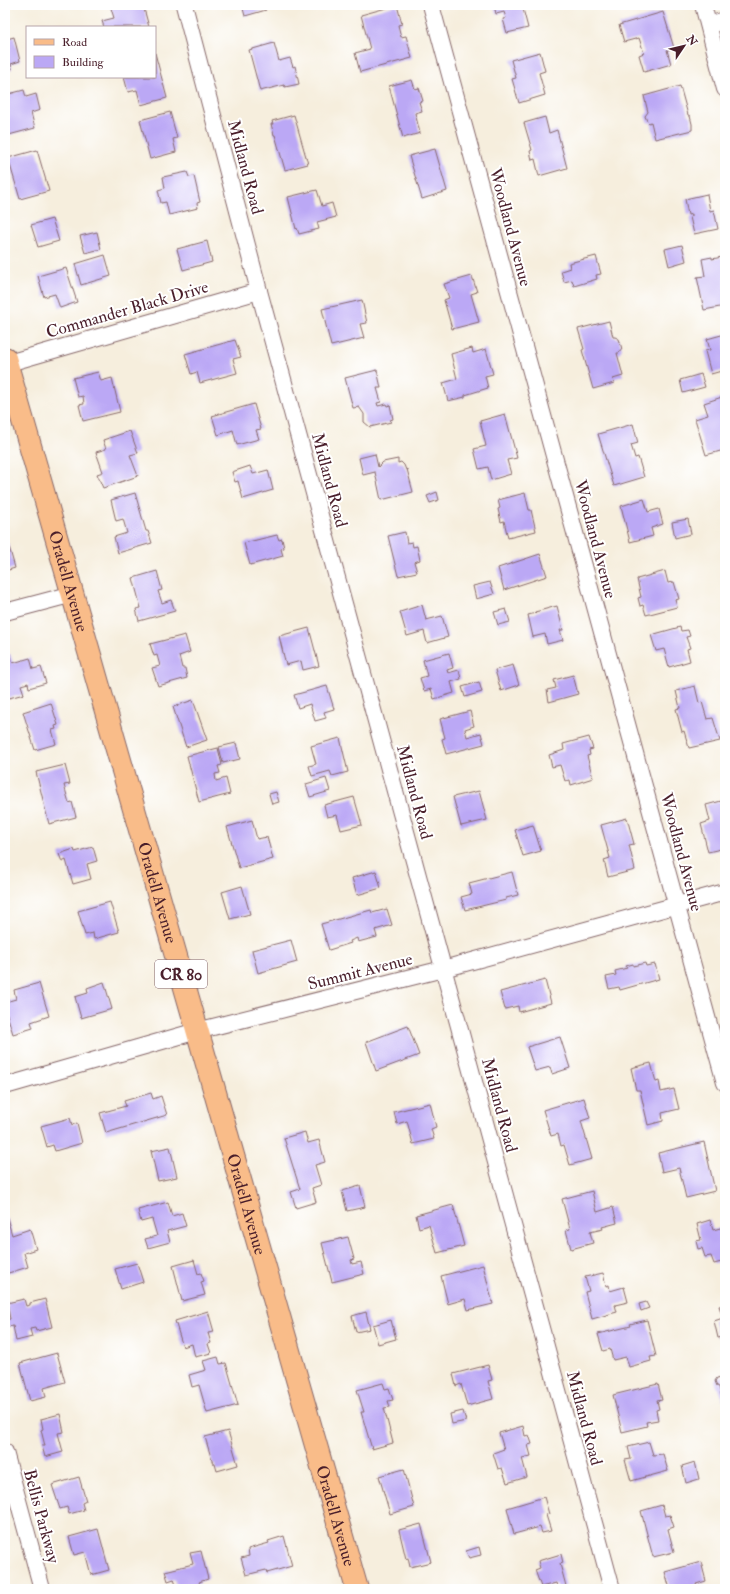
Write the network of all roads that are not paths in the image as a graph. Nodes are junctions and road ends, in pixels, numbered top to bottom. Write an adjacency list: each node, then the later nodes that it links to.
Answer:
1 (184, 5): 7 (street, Midland Road)
2 (431, 5): 12 (street, Woodland Avenue)
3 (703, 5): 5 (street)
4 (725, 20): 5 (street)
5 (708, 25): 6 (street)
6 (725, 89)
7 (259, 291): 8 (street, Commander Black Drive); 13 (street, Midland Road)
8 (5, 362): 9 (main road, Oradell Avenue / CR 80)
9 (73, 594): 10 (street); 14 (main road, Oradell Avenue / CR 80)
10 (5, 612)
11 (725, 892): 12 (street, Summit Avenue)
12 (677, 906): 13 (street, Summit Avenue); 15 (street, Woodland Avenue)
13 (444, 969): 14 (street, Summit Avenue); 20 (street, Midland Road)
14 (197, 1031): 16 (street, Summit Avenue); 18 (main road, Oradell Avenue / CR 80)
15 (725, 1083)
16 (5, 1086)
17 (5, 1452): 19 (street, Bellis Parkway)
18 (354, 1588)
19 (42, 1589)
20 (612, 1589)

